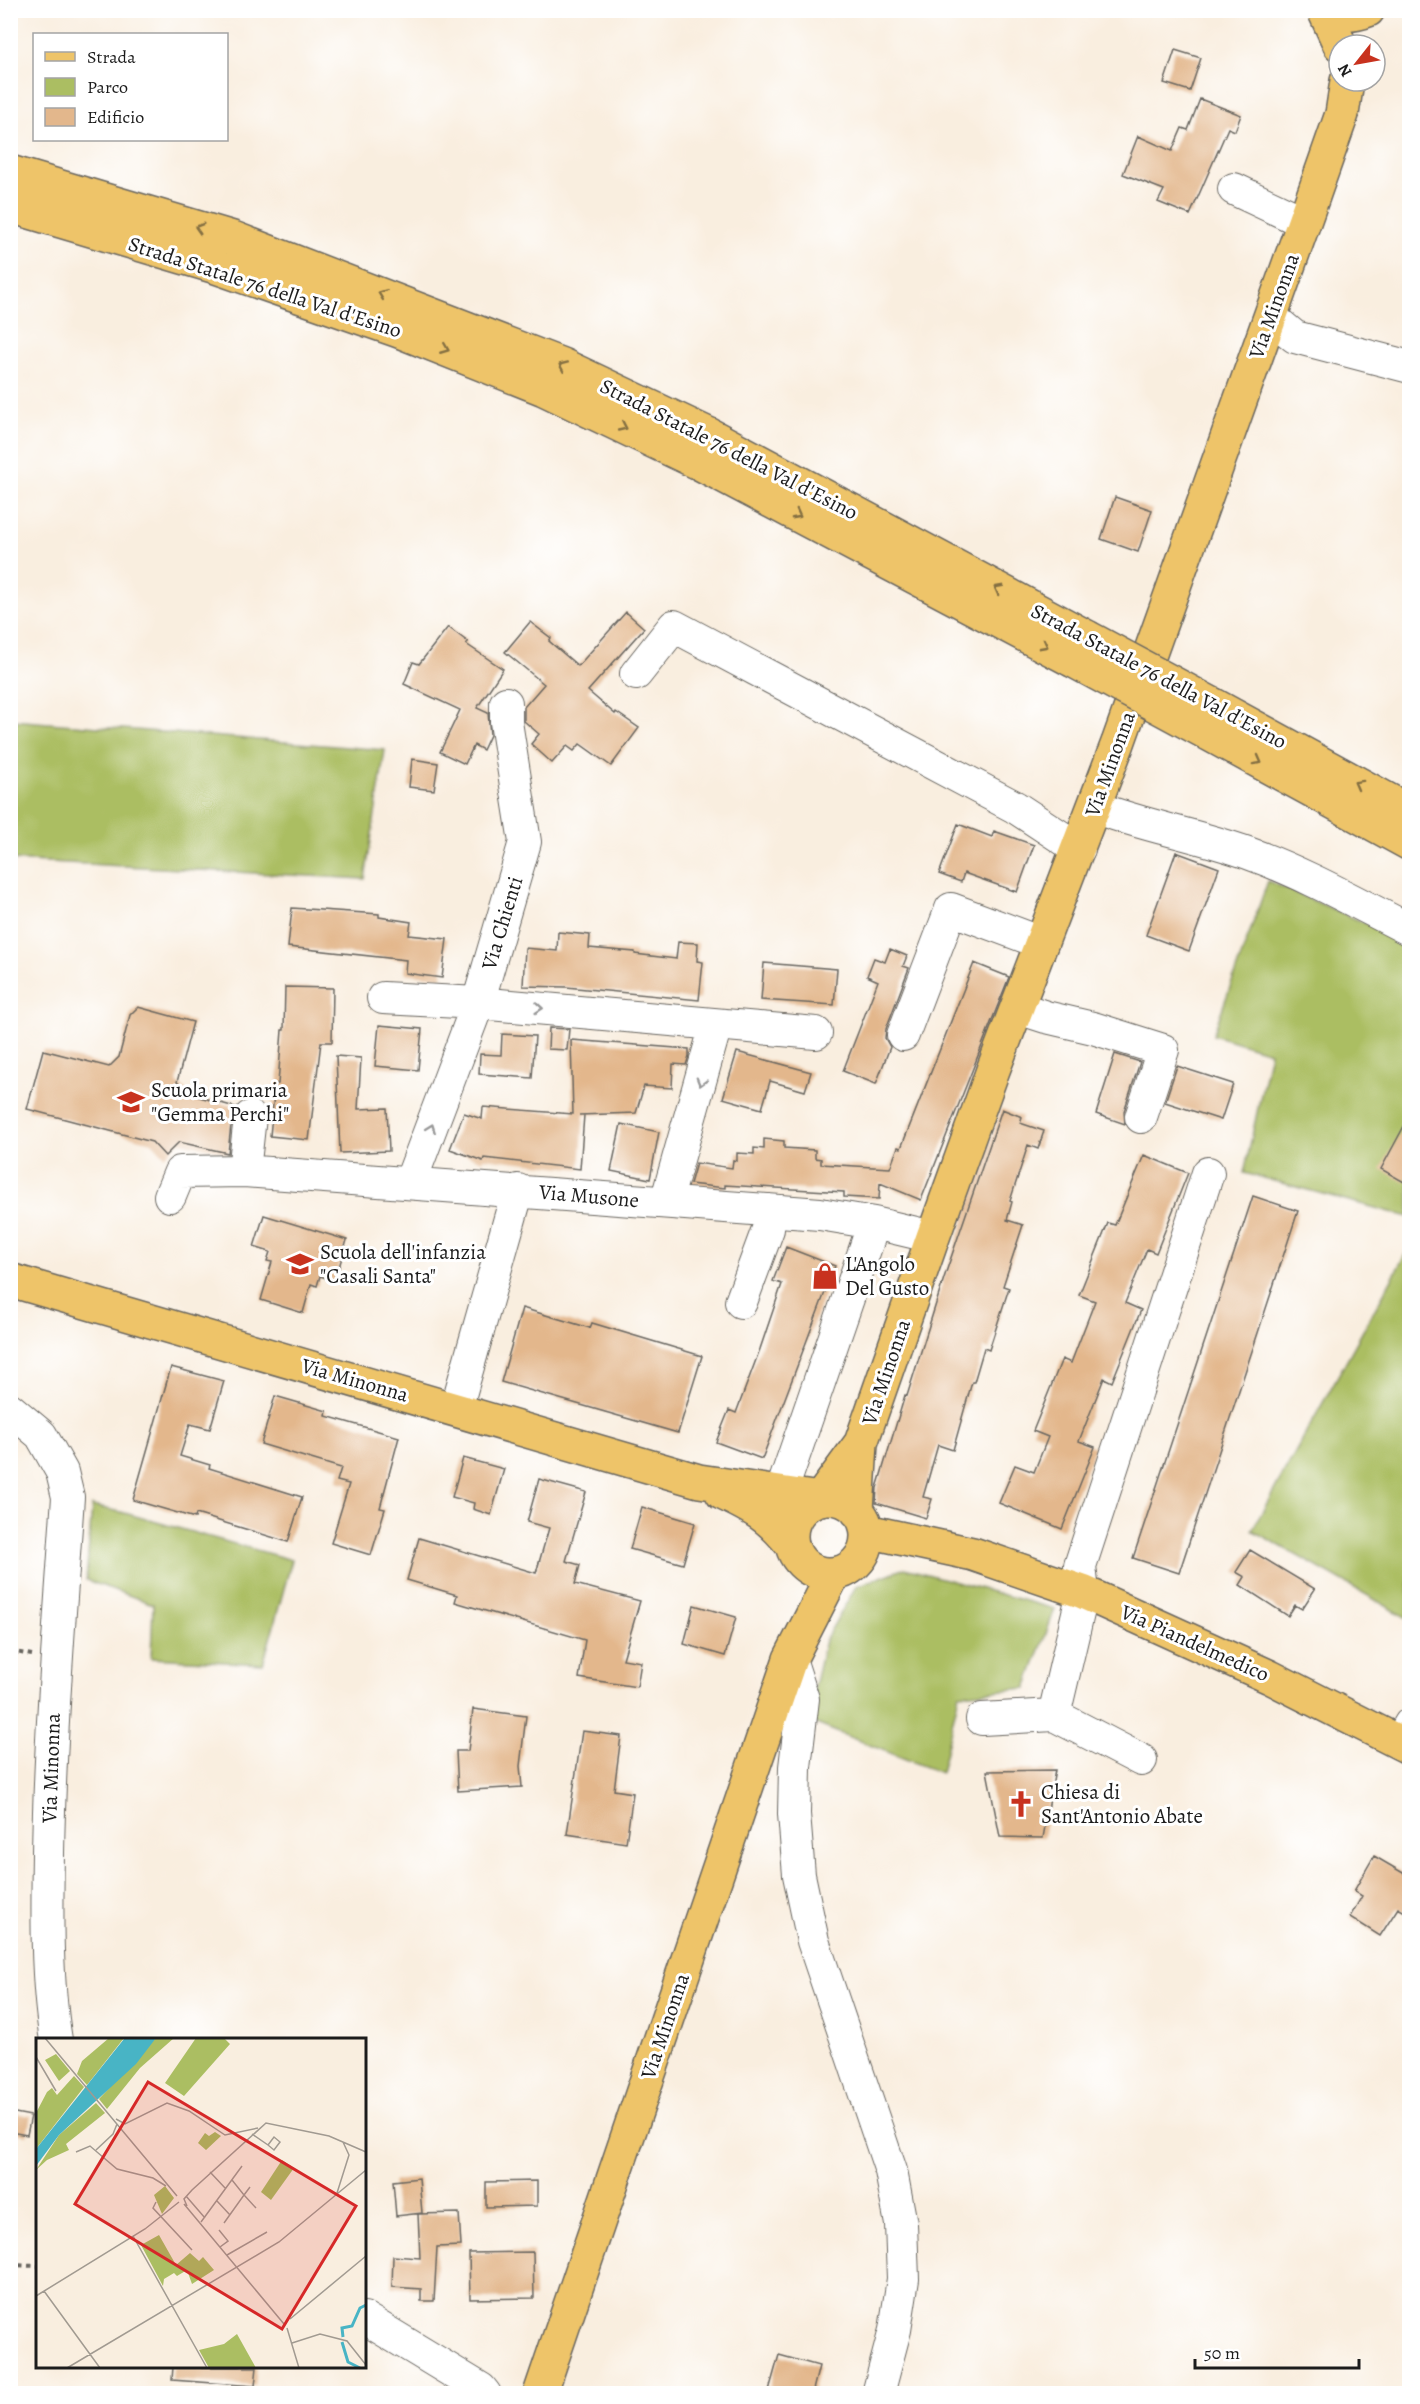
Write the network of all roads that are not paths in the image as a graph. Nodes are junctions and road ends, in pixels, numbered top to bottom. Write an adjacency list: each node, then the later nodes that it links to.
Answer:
1 (1325, 10): 2 (main road); 3 (main road)
2 (1369, 10): 4 (main road)
3 (1335, 33)
4 (1362, 33)
5 (1345, 93): 9 (main road, Via Minonna)
6 (10, 172): 14 (main road, Strada Statale 76 della Val d'Esino, one-way to 6)
7 (1234, 189): 9 (street)
8 (10, 206): 12 (main road, Strada Statale 76 della Val d'Esino)
9 (1305, 222): 11 (main road, Via Minonna)
10 (10, 230): 12 (main road)
11 (1271, 317): 13 (street); 18 (main road, Via Minonna)
12 (399, 331): 14 (main road, Strada Statale 76 della Val d'Esino, one-way to 14)
13 (1410, 367)
14 (1080, 648): 17 (main road, Strada Statale 76 della Val d'Esino, bridge)
15 (636, 674): 21 (street)
16 (506, 703): 25 (street, Via Chienti)
17 (1210, 719): 19 (main road, Strada Statale 76 della Val d'Esino, one-way to 17); 20 (main road, Strada Statale 76 della Val d'Esino, one-way to 20)
18 (1094, 807): 21 (main road, Via Minonna); 22 (street)
19 (1410, 812)
20 (1410, 844)
21 (1079, 849): 23 (main road, Via Minonna)
22 (1410, 930)
23 (1042, 943): 26 (main road, Via Minonna); 29 (street)
24 (383, 998): 25 (street)
25 (478, 1003): 27 (street, one-way to 27); 34 (street, Via Chienti, one-way to 25)
26 (1018, 1008): 31 (street); 40 (main road, Via Minonna)
27 (716, 1025): 28 (street); 37 (street, one-way to 37)
28 (816, 1033)
29 (903, 1035)
30 (250, 1116): 32 (street)
31 (1141, 1117)
32 (244, 1171): 34 (street, Via Musone); 36 (street, Via Musone)
33 (1218, 1176): 51 (street)
34 (410, 1183): 35 (street, Via Musone)
35 (518, 1190): 37 (street, Via Musone); 44 (street)
36 (170, 1196)
37 (666, 1202): 38 (street, Via Musone)
38 (769, 1210): 39 (street, Via Musone); 42 (street)
39 (873, 1223): 40 (street, Via Musone); 47 (street)
40 (933, 1237): 45 (main road, Via Minonna)
41 (10, 1280): 44 (main road, Via Minonna)
42 (741, 1302)
43 (10, 1409): 57 (street, Via Minonna)
44 (456, 1409): 46 (main road, Via Minonna)
45 (861, 1443): 48 (main road, Via Minonna); 49 (main road, Via Minonna)
46 (699, 1481): 47 (main road, Via Minonna); 50 (main road, Via Minonna)
47 (781, 1492): 48 (main road, Via Minonna)
48 (820, 1499): 49 (main road, Via Minonna); 50 (main road, Via Minonna)
49 (854, 1544): 50 (main road, Via Minonna); 51 (main road, Via Piandelmedico); 52 (main road, Via Minonna)
50 (796, 1553): 52 (main road, Via Minonna)
51 (1083, 1592): 53 (street); 55 (main road, Via Piandelmedico)
52 (790, 1659): 60 (main road, Via Minonna); 61 (street)
53 (1054, 1715): 54 (street); 56 (street)
54 (982, 1719)
55 (1406, 1738)
56 (1142, 1760)
57 (57, 2038)
58 (366, 2319): 59 (street)
59 (485, 2394)
60 (540, 2394)
61 (878, 2394)

